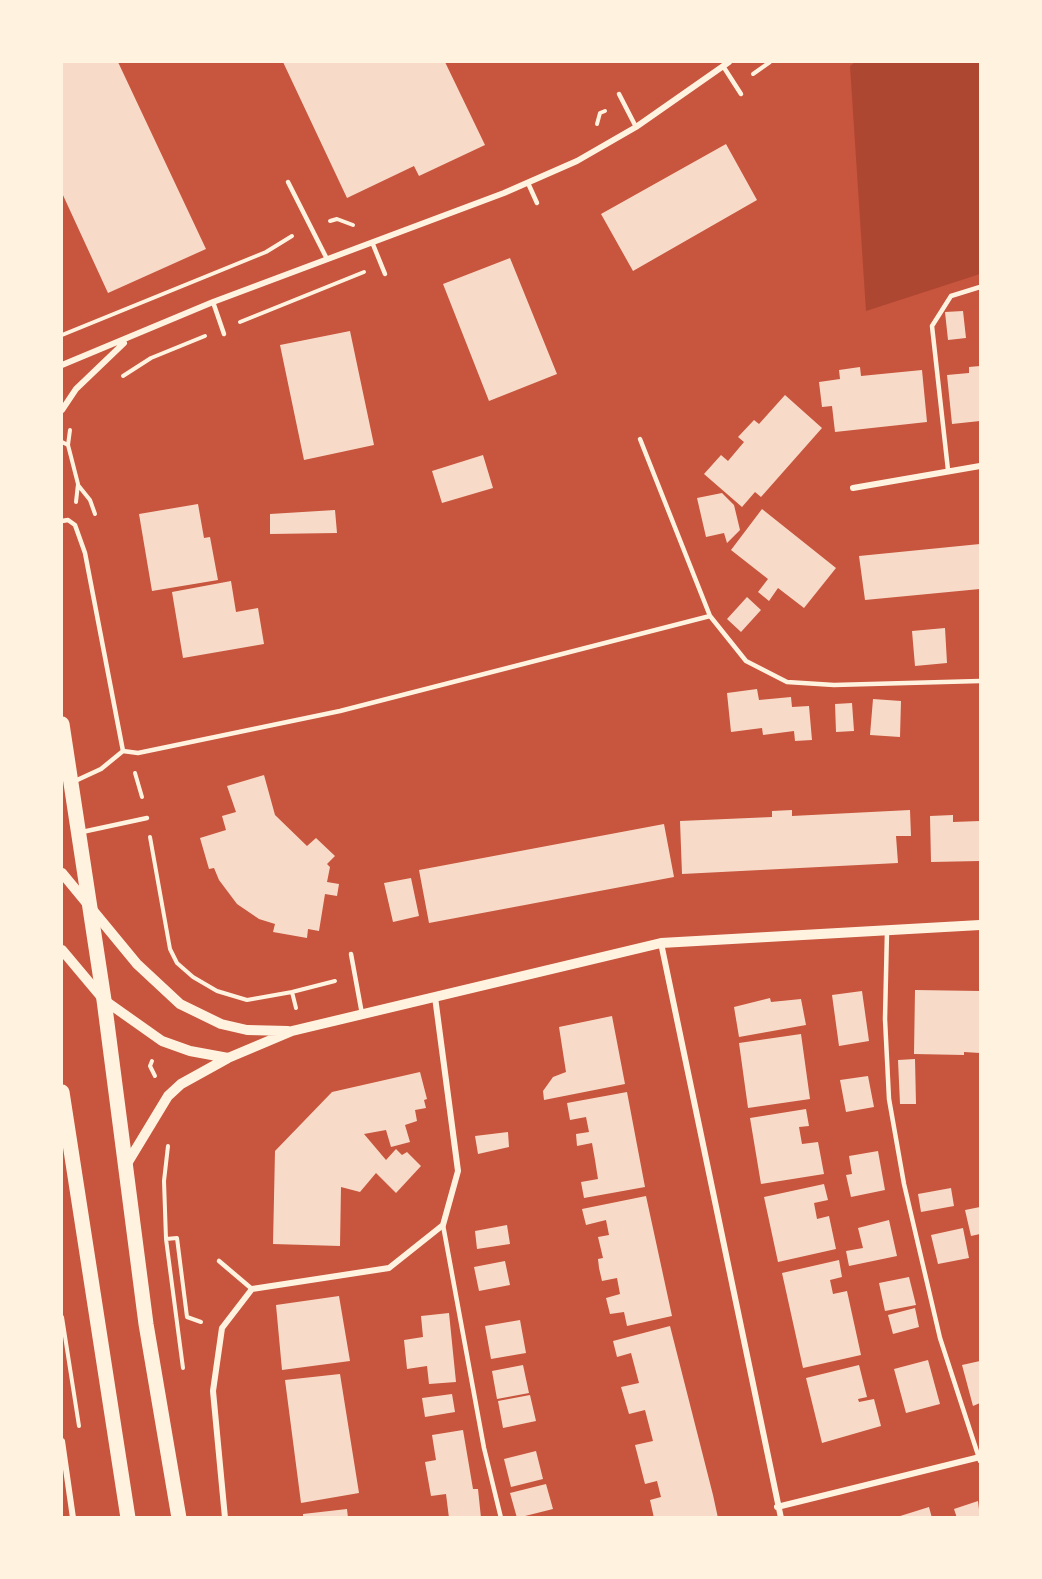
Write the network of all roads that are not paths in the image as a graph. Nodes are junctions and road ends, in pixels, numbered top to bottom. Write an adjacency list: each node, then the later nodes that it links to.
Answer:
1 (729, 62): 2 (street)
2 (723, 66): 4 (lane); 5 (street)
3 (619, 94): 5 (lane)
4 (741, 94)
5 (636, 127): 7 (street)
6 (288, 182): 10 (lane)
7 (528, 183): 8 (lane); 9 (street)
8 (537, 203)
9 (372, 242): 10 (street); 11 (lane)
10 (327, 259): 13 (street)
11 (385, 274)
12 (981, 287): 20 (lane)
13 (213, 302): 14 (lane); 15 (street)
14 (224, 334)
15 (126, 340): 16 (street); 17 (street)
16 (62, 365)
17 (62, 410)
18 (640, 439): 23 (lane)
19 (981, 466): 20 (street)
20 (948, 470): 21 (street)
21 (853, 488)
22 (62, 521): 26 (lane)
23 (710, 616): 24 (lane); 26 (lane)
24 (981, 681)
25 (62, 724): 27 (main road)
26 (123, 751): 27 (lane)
27 (72, 783): 29 (main road)
28 (147, 818): 29 (lane)
29 (79, 832): 31 (main road)
30 (62, 873): 31 (street)
31 (90, 905): 38 (main road); 40 (street)
32 (981, 925): 33 (street)
33 (887, 928): 34 (street); 48 (lane)
34 (661, 943): 37 (street); 49 (street)
35 (62, 950): 38 (street)
36 (351, 954): 39 (lane)
37 (435, 997): 39 (street); 44 (street)
38 (104, 1000): 41 (street); 43 (main road)
39 (362, 1014): 40 (street)
40 (297, 1030): 41 (street)
41 (228, 1058): 43 (street)
42 (62, 1092): 51 (main road)
43 (125, 1168): 52 (main road)
44 (444, 1225): 46 (street); 54 (lane)
45 (219, 1261): 46 (lane)
46 (252, 1289): 53 (street)
47 (62, 1441): 50 (street)
48 (980, 1459): 49 (street)
49 (777, 1507): 55 (street)
50 (73, 1518)
51 (128, 1518)
52 (179, 1518)
53 (225, 1518)
54 (501, 1518)
55 (781, 1518)

